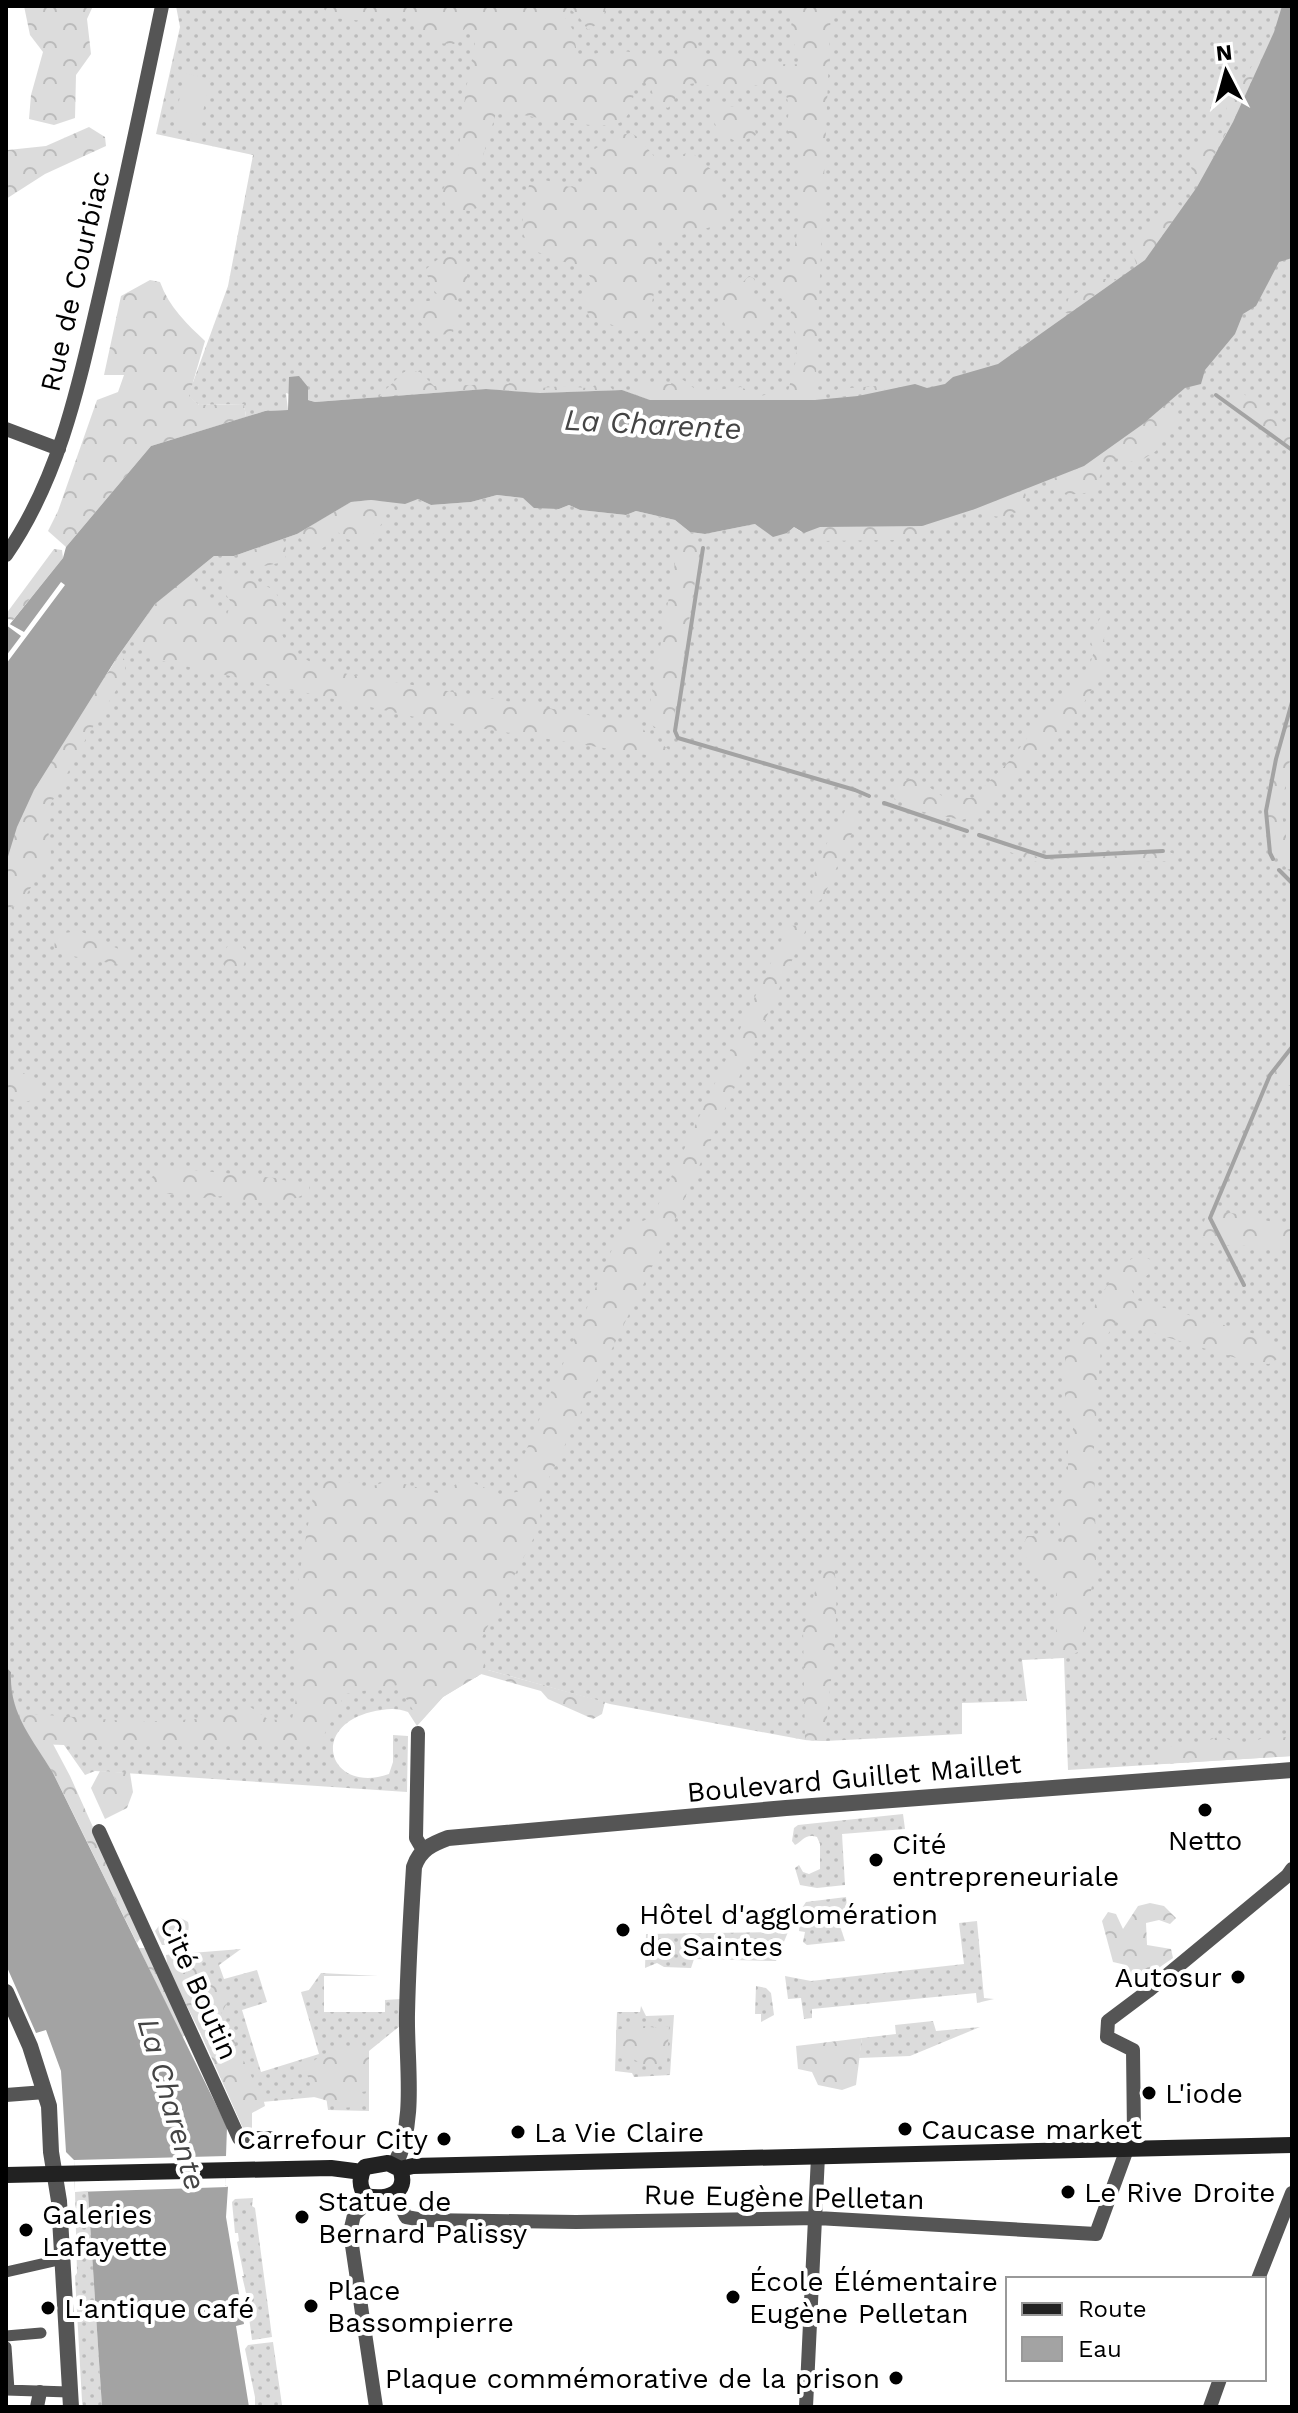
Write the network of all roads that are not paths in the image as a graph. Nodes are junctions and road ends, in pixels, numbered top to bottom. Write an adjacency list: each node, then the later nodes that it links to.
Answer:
1 (162, 6): 3 (street, Rue de Courbiac)
2 (6, 429): 3 (street)
3 (59, 449): 4 (street, Rue de Courbiac)
4 (6, 555)
5 (418, 1733): 8 (street)
6 (1292, 1770): 8 (street, Boulevard Guillet Maillet)
7 (99, 1831): 13 (street, Cité Boutin)
8 (423, 1850): 17 (street)
9 (1292, 1869): 15 (street)
10 (6, 1992): 11 (street)
11 (45, 2092): 12 (street); 20 (street)
12 (6, 2095)
13 (270, 2138)
14 (1292, 2145): 15 (main road)
15 (1132, 2149): 16 (main road); 24 (street, Rue Eugène Pelletan)
16 (818, 2156): 17 (main road); 24 (street)
17 (398, 2167): 18 (main road); 22 (main road)
18 (362, 2172): 20 (main road); 23 (main road)
19 (6, 2175): 20 (main road)
20 (55, 2175): 25 (street)
21 (1292, 2193): 27 (street)
22 (395, 2194): 23 (main road); 24 (street, Rue Eugène Pelletan)
23 (374, 2197): 35 (street)
24 (817, 2218): 36 (street)
25 (63, 2259): 26 (street); 33 (street)
26 (6, 2272)
27 (1259, 2277)
28 (41, 2333): 29 (street)
29 (6, 2336)
30 (6, 2347): 32 (street)
31 (1219, 2381): 37 (street)
32 (7, 2390): 34 (street)
33 (70, 2399): 34 (street)
34 (39, 2400)
35 (376, 2407)
36 (806, 2407)
37 (1210, 2407)

